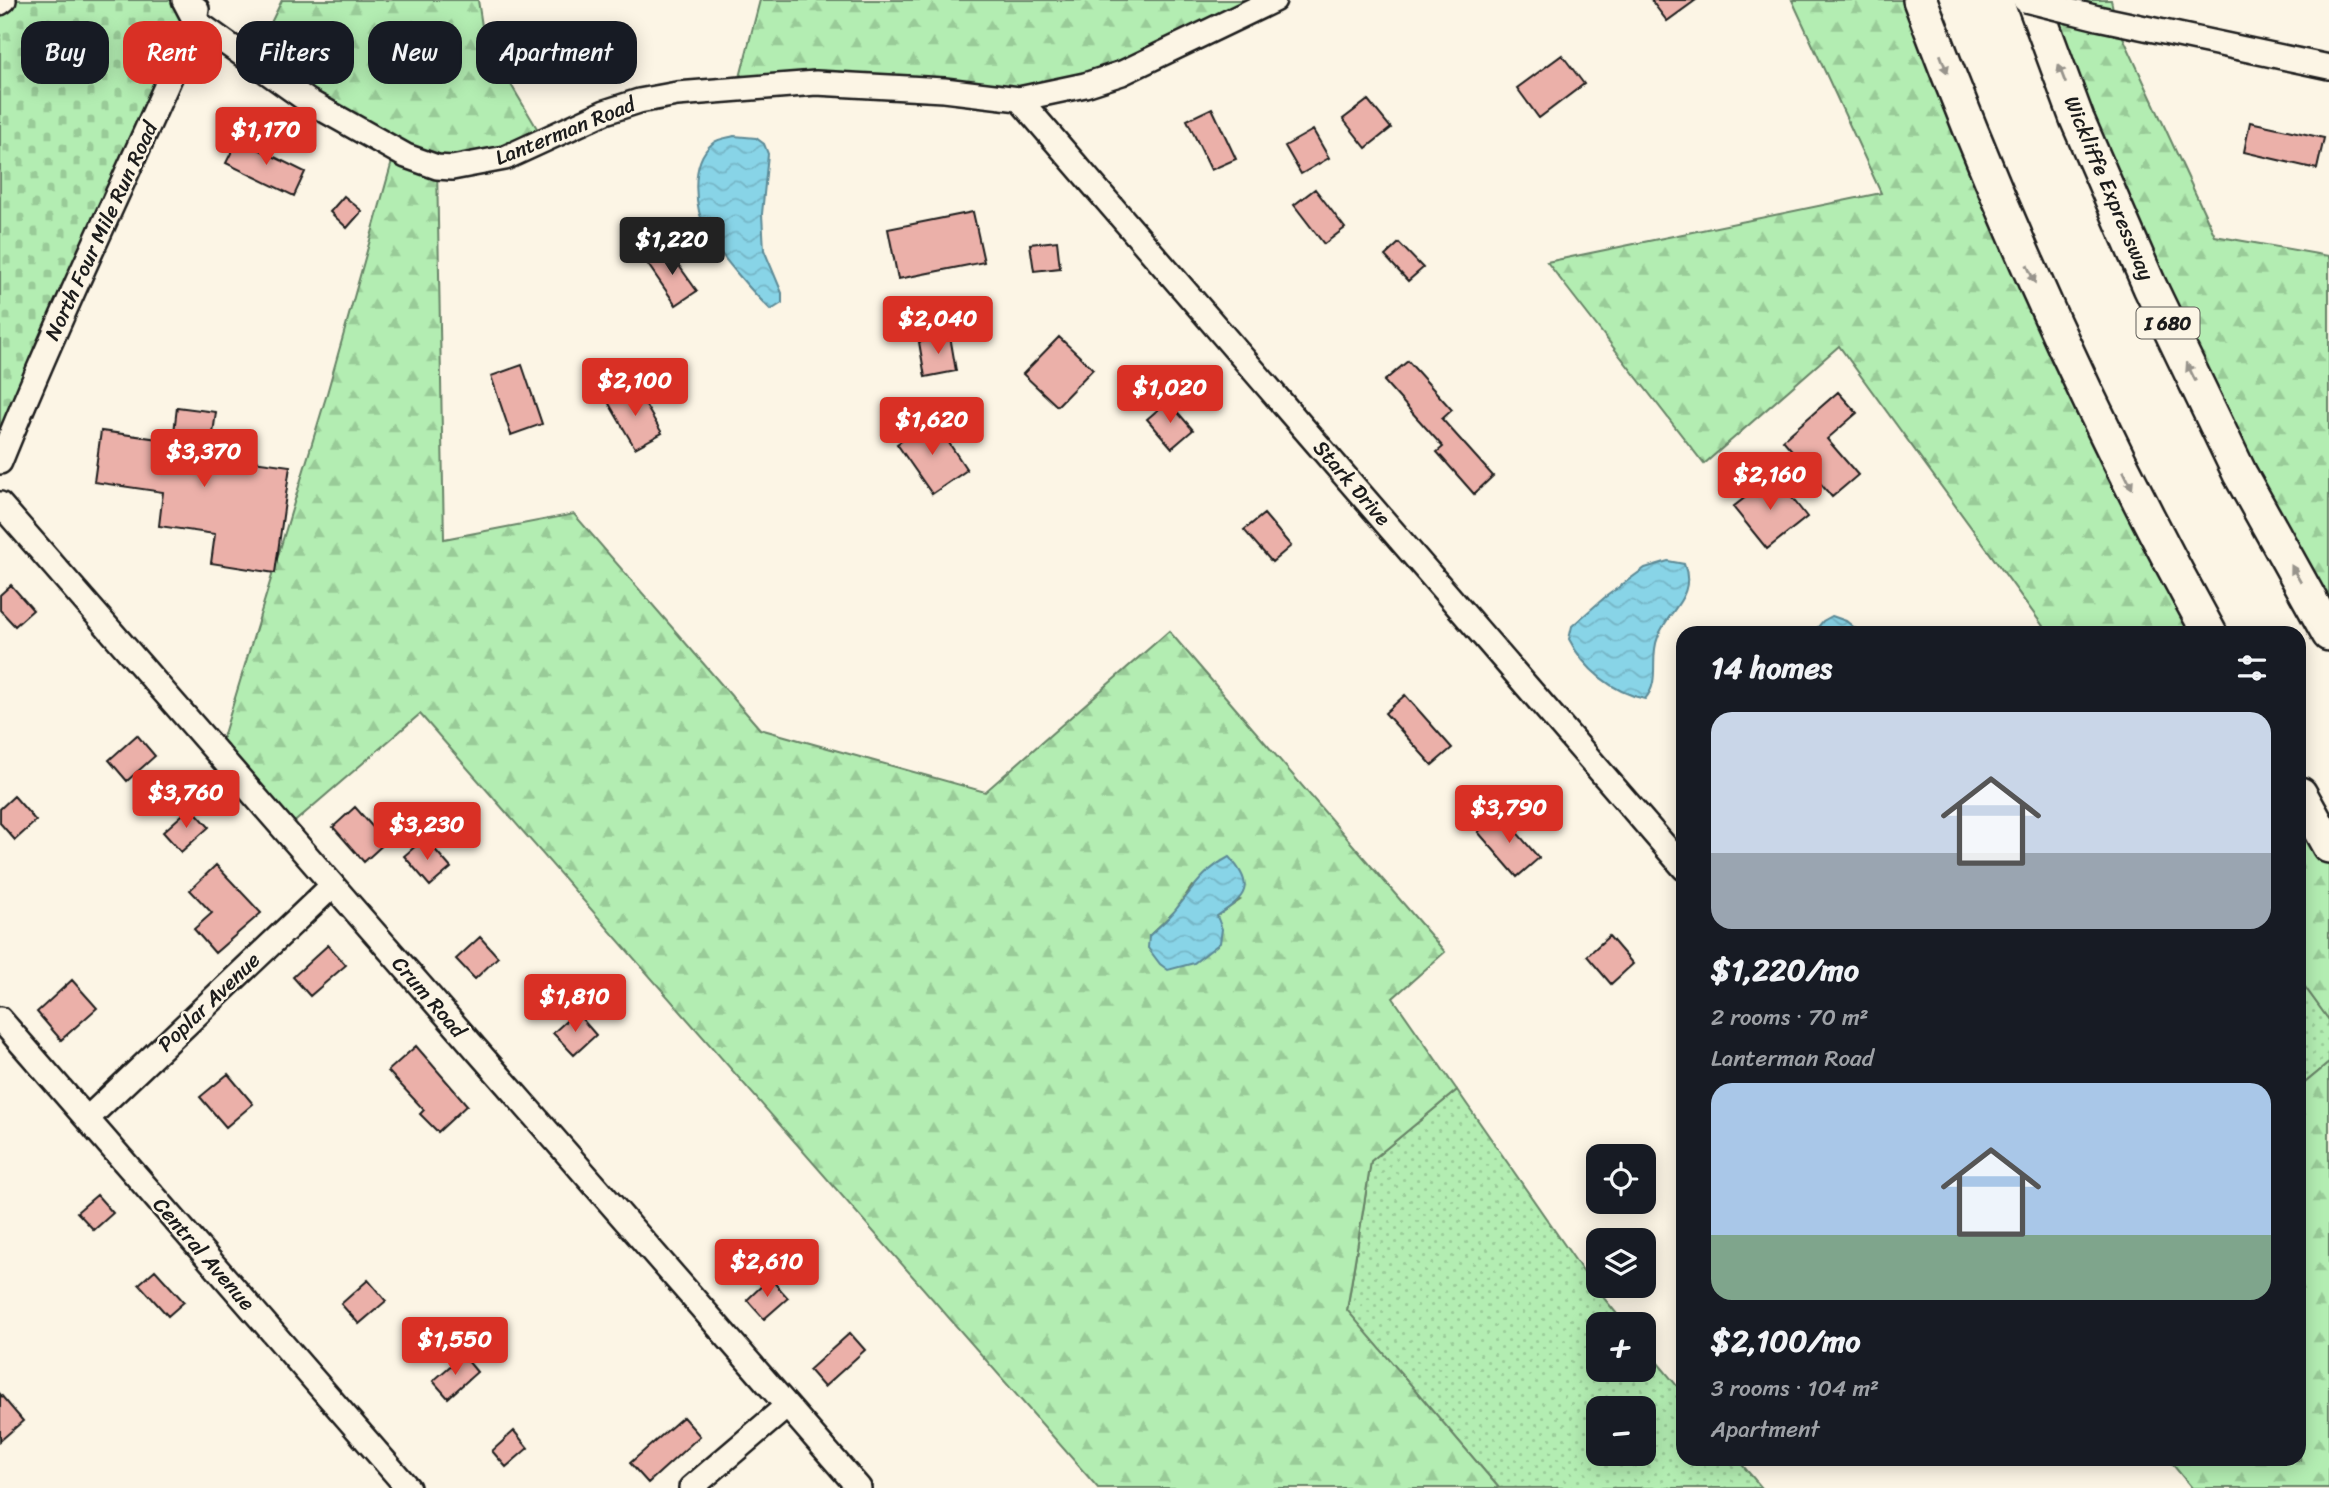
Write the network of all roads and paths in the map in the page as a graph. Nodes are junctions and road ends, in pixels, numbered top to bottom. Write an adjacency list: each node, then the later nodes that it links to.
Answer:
1 (184, 0): 6 (street, Lanterman Road)
2 (1274, 0): 8 (street, Lanterman Road)
3 (1920, 0): 11 (highway, one-way to 11)
4 (2025, 0): 7 (street, bridge)
5 (2033, 0): 12 (highway, Wickliffe Expressway / I 680, one-way to 5)
6 (197, 11): 8 (street, Lanterman Road); 9 (street, North Four Mile Run Road)
7 (2329, 67)
8 (1019, 99): 15 (street, Stark Drive)
9 (0, 462)
10 (0, 504): 16 (street, Crum Road)
11 (2206, 626)
12 (2329, 634)
13 (2306, 805): 14 (highway)
14 (2329, 846)
15 (1676, 859)
16 (332, 886): 18 (street, Poplar Avenue); 19 (street, Crum Road)
17 (0, 1020): 18 (street, Central Avenue)
18 (87, 1119): 20 (street, Central Avenue)
19 (787, 1406): 21 (street); 22 (street, Crum Road)
20 (408, 1488)
21 (691, 1488)
22 (859, 1488)

